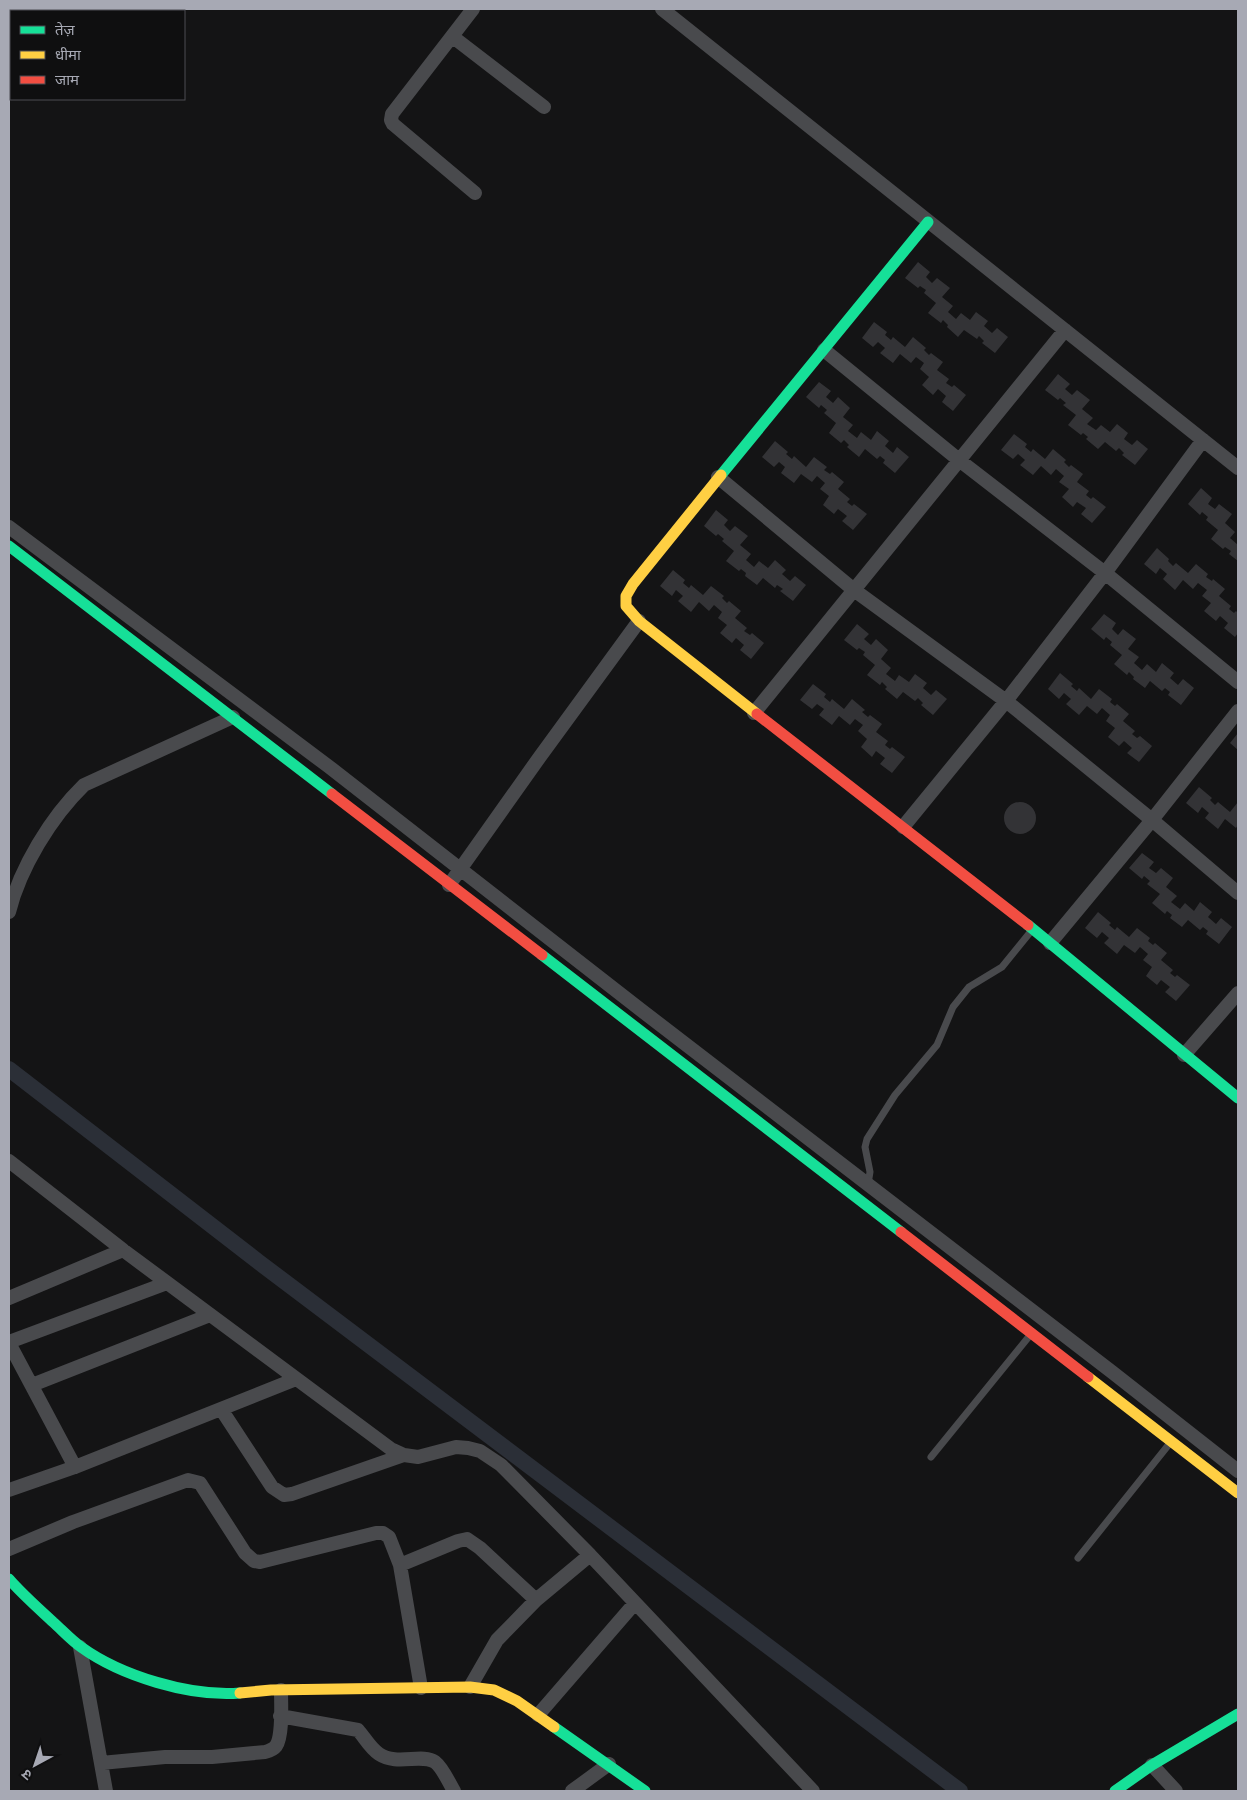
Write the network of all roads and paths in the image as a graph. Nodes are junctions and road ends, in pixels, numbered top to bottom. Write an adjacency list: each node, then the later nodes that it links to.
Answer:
1 (473, 9): 3 (street)
2 (662, 9): 6 (street)
3 (453, 37): 4 (street); 5 (street)
4 (544, 107)
5 (474, 193)
6 (928, 222): 7 (street); 8 (street)
7 (1064, 330): 9 (street); 10 (street)
8 (824, 350): 10 (street); 12 (street)
9 (1203, 440): 11 (street); 15 (street)
10 (959, 460): 15 (street); 16 (street)
11 (1238, 468)
12 (718, 477): 16 (street); 17 (street)
13 (9, 527): 25 (street)
14 (9, 546): 22 (street)
15 (1105, 573): 18 (street); 19 (street)
16 (854, 590): 19 (street); 21 (street)
17 (639, 621): 21 (street); 25 (street)
18 (1238, 682)
19 (1006, 701): 23 (street); 24 (street)
20 (1238, 711): 23 (street)
21 (754, 713): 24 (street)
22 (233, 716): 26 (street); 28 (street)
23 (1152, 820): 27 (street); 30 (street)
24 (903, 827): 29 (street)
25 (460, 868): 26 (street); 35 (street)
26 (450, 885): 40 (street)
27 (1238, 893)
28 (9, 912)
29 (1033, 930): 30 (street); 35 (lane)
30 (1050, 943): 32 (street)
31 (1238, 994): 32 (street)
32 (1184, 1055): 33 (street)
33 (1238, 1098)
34 (9, 1161): 36 (street)
35 (868, 1184): 49 (street)
36 (123, 1250): 37 (street); 38 (street)
37 (167, 1283): 39 (street); 41 (street)
38 (9, 1298)
39 (210, 1315): 42 (street); 43 (street)
40 (1032, 1332): 45 (street); 47 (lane)
41 (9, 1343): 43 (street)
42 (296, 1379): 44 (street); 46 (street)
43 (32, 1385): 48 (street)
44 (221, 1409): 46 (street); 48 (street)
45 (1172, 1440): 51 (street); 54 (lane)
46 (404, 1455): 53 (street)
47 (931, 1458)
48 (75, 1467): 50 (street)
49 (1238, 1471)
50 (9, 1490)
51 (1238, 1493)
52 (9, 1550): 55 (street)
53 (590, 1555): 57 (street); 58 (street)
54 (1078, 1558)
55 (400, 1565): 57 (street); 61 (street)
56 (9, 1579): 59 (street)
57 (536, 1600): 60 (street)
58 (635, 1603): 64 (street); 73 (street)
59 (80, 1647): 62 (street); 66 (street)
60 (470, 1687): 61 (street); 64 (street)
61 (421, 1688): 62 (street)
62 (281, 1690): 65 (street)
63 (1238, 1714): 68 (street)
64 (538, 1715): 67 (street)
65 (280, 1716): 66 (street); 70 (street)
66 (100, 1763): 69 (street)
67 (609, 1764): 71 (street); 72 (street)
68 (1152, 1766): 74 (street); 75 (street)
69 (106, 1791)
70 (454, 1791)
71 (572, 1791)
72 (646, 1791)
73 (813, 1791)
74 (1115, 1791)
75 (1176, 1791)

